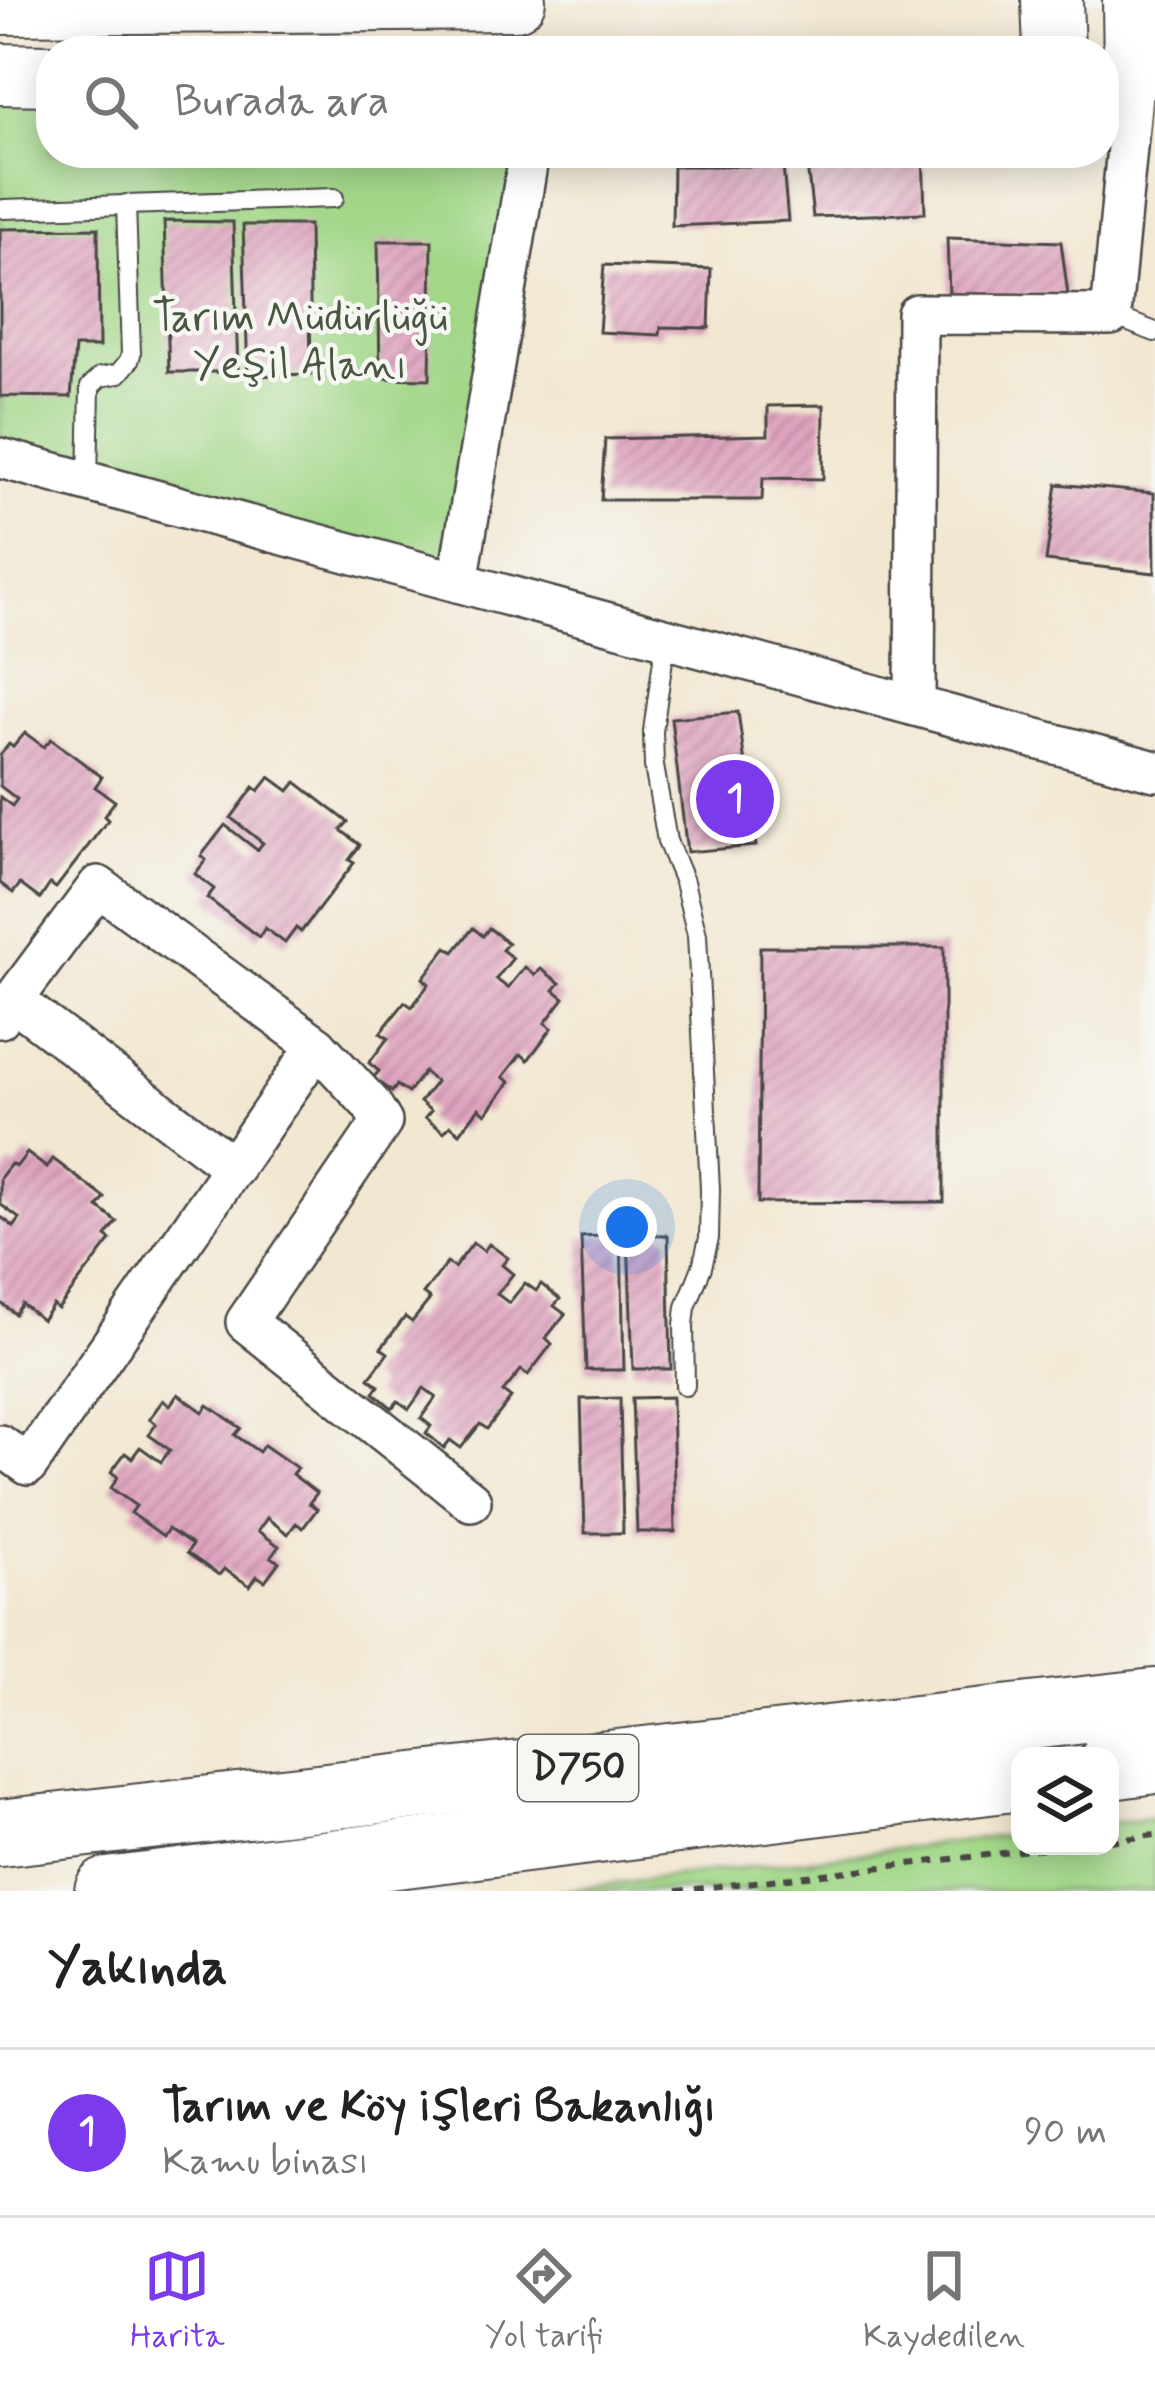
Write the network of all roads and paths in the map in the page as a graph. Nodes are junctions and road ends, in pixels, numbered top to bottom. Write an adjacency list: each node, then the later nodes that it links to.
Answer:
1 (515, 0): 4 (main road)
2 (1052, 0): 5 (main road)
3 (1133, 0): 6 (main road)
4 (0, 4)
5 (1053, 36)
6 (1131, 73): 13 (street)
7 (0, 74): 8 (main road)
8 (36, 75)
9 (527, 168): 17 (street)
10 (334, 198): 11 (lane)
11 (126, 205): 12 (lane); 16 (lane)
12 (4, 209)
13 (1111, 315): 14 (lane); 19 (street)
14 (1155, 332)
15 (0, 458): 16 (street)
16 (88, 482): 17 (street)
17 (458, 582): 18 (street)
18 (666, 638): 19 (street); 24 (lane)
19 (915, 706): 20 (street)
20 (1155, 771)
21 (11, 989): 22 (street); 23 (street)
22 (317, 1046): 23 (street); 26 (street)
23 (234, 1168): 25 (street)
24 (685, 1385)
25 (9, 1462)
26 (472, 1501)
27 (1155, 1702): 31 (highway, D750)
28 (1155, 1760): 29 (highway)
29 (1119, 1765)
30 (1011, 1778): 35 (highway, D750)
31 (0, 1833)
32 (1155, 1835): 33 (path)
33 (1119, 1840)
34 (1011, 1852): 36 (path)
35 (109, 1891)
36 (677, 1891)

